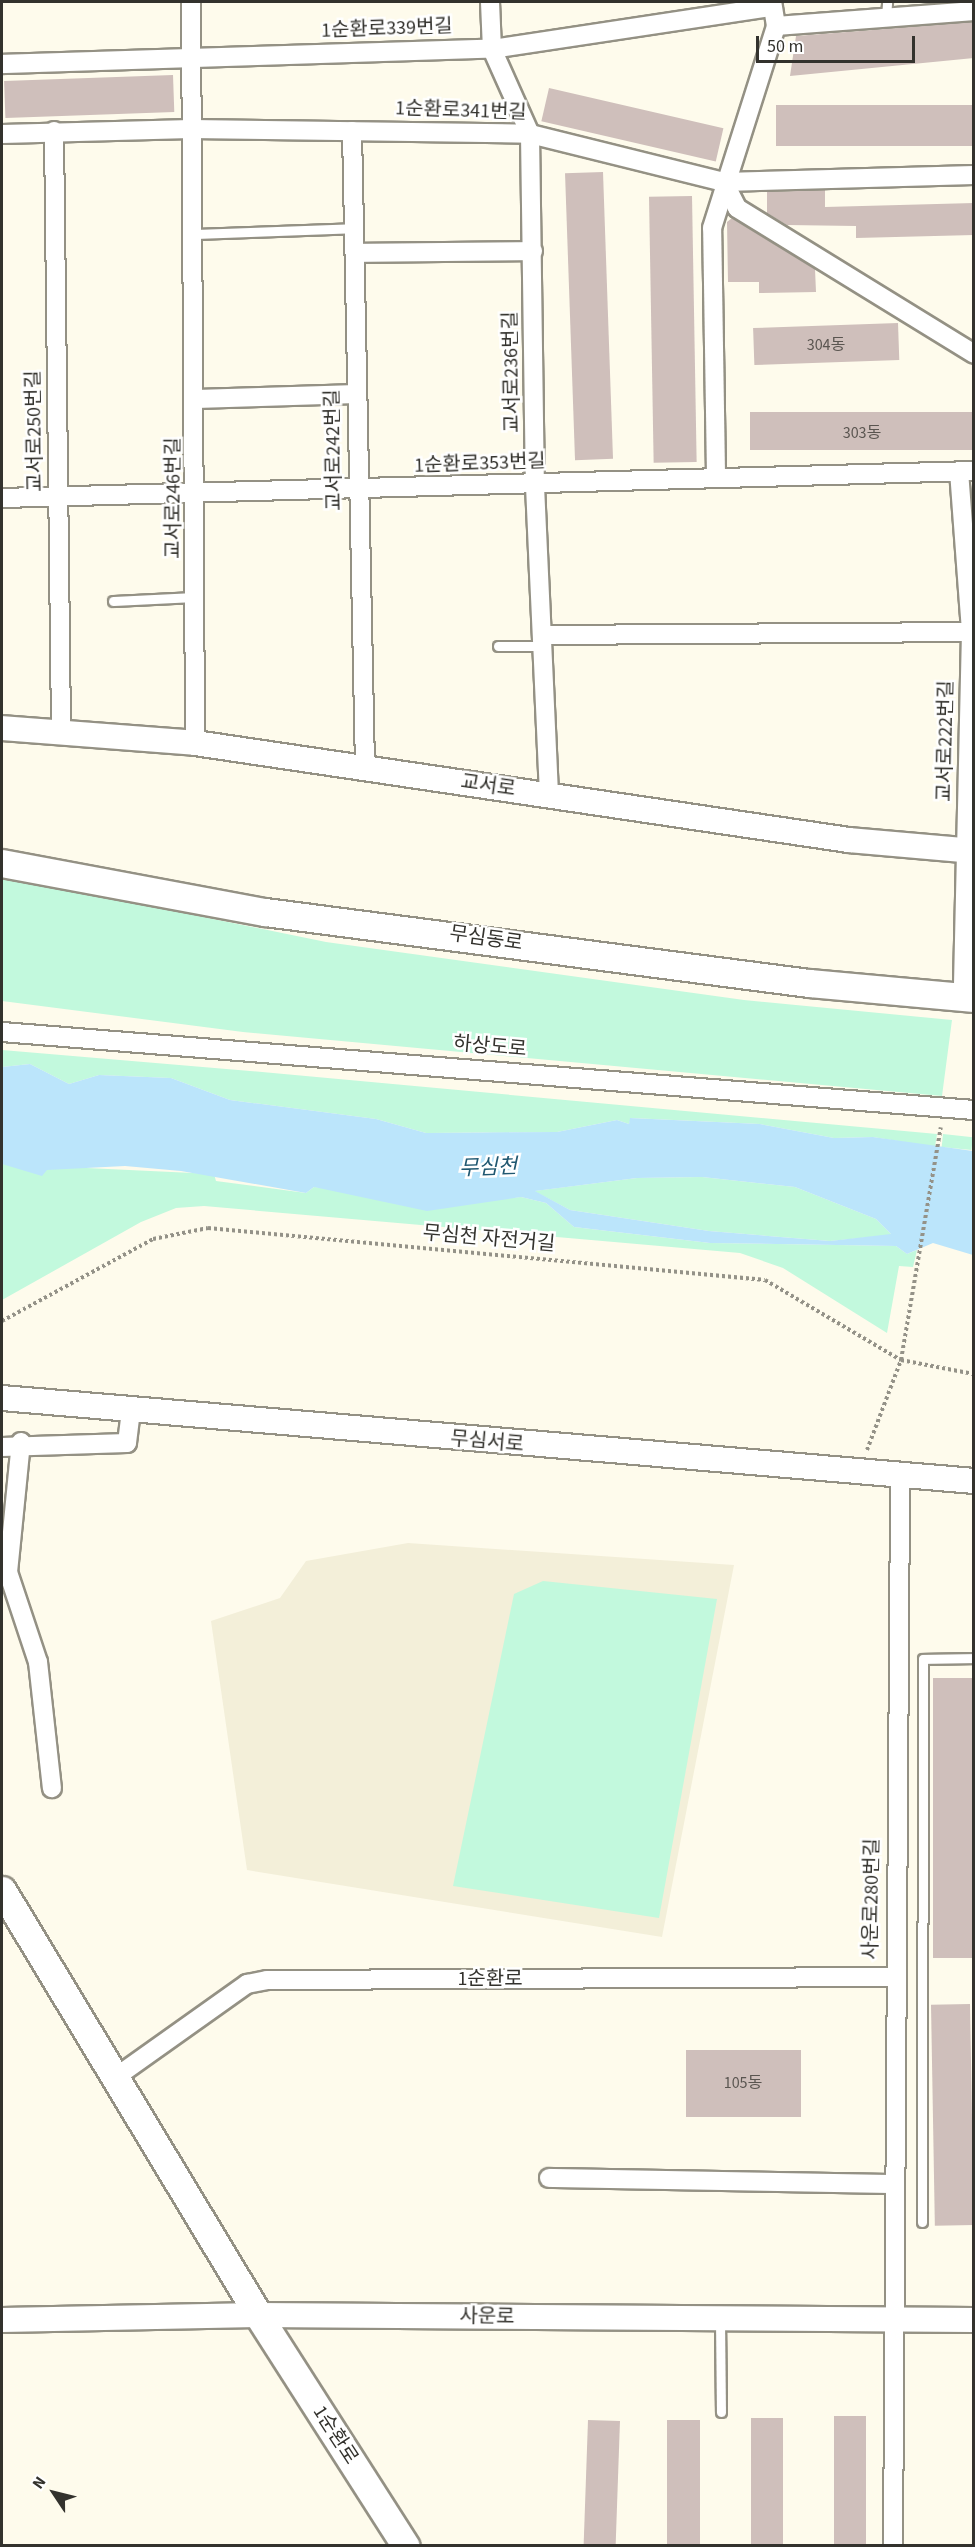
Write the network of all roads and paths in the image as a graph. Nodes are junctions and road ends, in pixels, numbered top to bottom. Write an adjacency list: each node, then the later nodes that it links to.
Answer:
1 (191, 2): 8 (street, 교서로246번길)
2 (489, 2): 7 (street)
3 (772, 4): 6 (street); 7 (street, 1순환로339번길)
4 (887, 10): 5 (street); 6 (street)
5 (974, 11)
6 (776, 26): 16 (street)
7 (492, 49): 8 (street, 1순환로339번길); 14 (street)
8 (191, 58): 9 (street, 1순환로339번길); 10 (street, 교서로246번길)
9 (2, 64)
10 (191, 129): 11 (street, 1순환로341번길); 12 (street, 1순환로341번길); 18 (street, 교서로246번길)
11 (54, 131): 13 (street, 1순환로341번길); 28 (street, 교서로250번길)
12 (352, 131): 14 (street, 1순환로341번길); 17 (street, 교서로242번길)
13 (2, 134)
14 (530, 134): 16 (street, 1순환로341번길); 19 (street, 교서로236번길)
15 (974, 175): 16 (street, 1순환로341번길)
16 (724, 182): 21 (street); 25 (street)
17 (355, 228): 18 (lane); 20 (street, 교서로242번길)
18 (194, 234): 23 (street, 교서로246번길)
19 (532, 251): 20 (street); 26 (street, 교서로236번길)
20 (355, 253): 22 (street, 교서로242번길)
21 (974, 354)
22 (356, 394): 23 (street); 27 (street, 교서로242번길)
23 (197, 399): 29 (street, 교서로246번길)
24 (966, 471): 25 (street, 1순환로353번길); 33 (street, 교서로222번길)
25 (716, 474): 26 (street, 1순환로353번길)
26 (536, 486): 27 (street, 1순환로353번길); 34 (street, 교서로236번길)
27 (356, 490): 29 (street, 1순환로353번길); 39 (street, 교서로242번길)
28 (59, 496): 29 (street, 1순환로353번길); 30 (street, 1순환로353번길); 37 (street, 교서로250번길)
29 (197, 496): 31 (street, 교서로246번길)
30 (2, 498)
31 (196, 597): 32 (lane); 38 (street, 교서로246번길)
32 (113, 601)
33 (972, 632): 34 (street); 41 (street, 교서로222번길)
34 (545, 641): 35 (lane); 40 (street, 교서로236번길)
35 (498, 646)
36 (2, 728): 37 (street, 교서로)
37 (61, 730): 38 (street, 교서로)
38 (195, 743): 39 (street, 교서로)
39 (365, 769): 40 (street, 교서로)
40 (549, 795): 41 (street, 교서로)
41 (970, 851): 43 (street, 교서로222번길)
42 (2, 863): 43 (main road, 무심동로)
43 (968, 998)
44 (2, 1032): 45 (street, 하상도로)
45 (974, 1110)
46 (941, 1127): 48 (path)
47 (2, 1320): 48 (path, 무심천 자전거길)
48 (901, 1359): 49 (path, 무심천 자전거길); 54 (path)
49 (974, 1374)
50 (2, 1398): 51 (street, 무심서로)
51 (131, 1410): 52 (street); 54 (street, 무심서로)
52 (21, 1442): 53 (street); 58 (street)
53 (2, 1447)
54 (864, 1475): 55 (street, 무심서로)
55 (900, 1477): 56 (street, 무심서로); 60 (street, 사운로280번길)
56 (974, 1481)
57 (974, 1658): 64 (lane)
58 (52, 1788)
59 (2, 1890): 61 (main road, 1순환로)
60 (893, 1977): 61 (street, 1순환로); 63 (street, 사운로280번길)
61 (116, 2077): 65 (main road, 1순환로)
62 (549, 2178): 63 (street)
63 (895, 2184): 69 (street, 사운로280번길)
64 (922, 2222)
65 (258, 2315): 66 (street, 사운로); 67 (street, 사운로); 71 (main road, 1순환로)
66 (720, 2319): 69 (street, 사운로); 70 (lane)
67 (2, 2320)
68 (974, 2320): 69 (street, 사운로)
69 (895, 2322): 72 (street, 사운로280번길)
70 (721, 2412)
71 (406, 2546)
72 (893, 2546)

